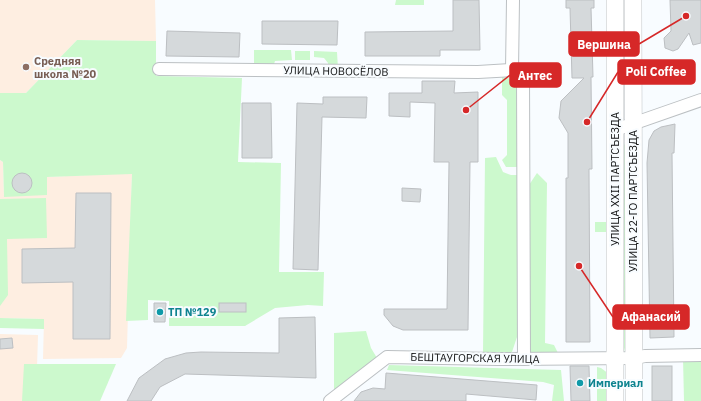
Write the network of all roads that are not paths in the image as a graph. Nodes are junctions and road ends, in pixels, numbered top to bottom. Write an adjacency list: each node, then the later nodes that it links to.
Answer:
1 (512, 0): 5 (street)
2 (615, 0): 8 (main road, УЛИЦА XXII ПАРТСЪЕЗДА)
3 (633, 0): 7 (main road, УЛИЦА 22-ГО ПАРТСЪЕЗДА)
4 (159, 69): 5 (street, УЛИЦА НОВОСЁЛОВ)
5 (512, 70): 12 (street)
6 (701, 100): 7 (street)
7 (633, 124): 8 (street); 11 (main road, УЛИЦА 22-ГО ПАРТСЪЕЗДА)
8 (615, 130): 10 (main road, УЛИЦА XXII ПАРТСЪЕЗДА)
9 (701, 355): 11 (street, БЕШТАУГОРСКАЯ УЛИЦА)
10 (615, 358): 11 (street, БЕШТАУГОРСКАЯ УЛИЦА); 12 (street, БЕШТАУГОРСКАЯ УЛИЦА); 14 (main road)
11 (635, 358): 15 (main road, УЛИЦА 22-ГО ПАРТСЪЕЗДА)
12 (524, 359): 13 (street, БЕШТАУГОРСКАЯ УЛИЦА)
13 (330, 401)
14 (615, 401)
15 (634, 401)

